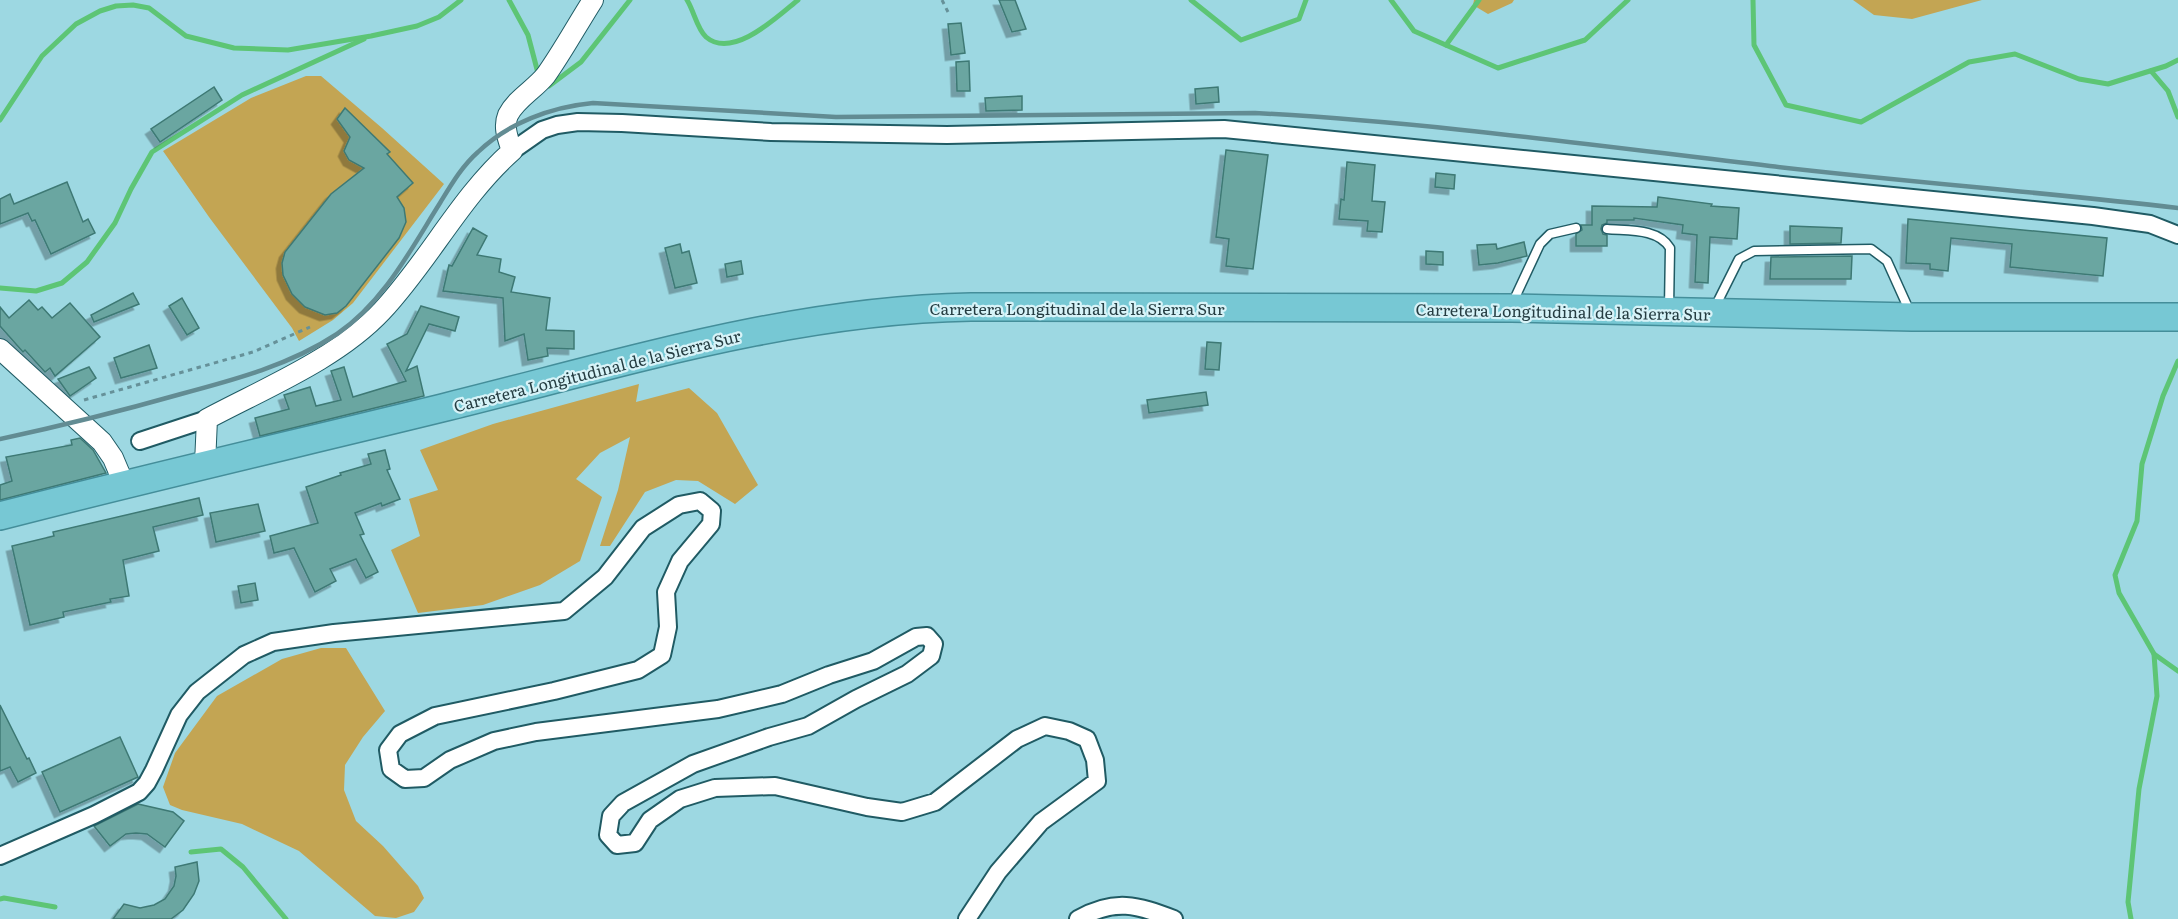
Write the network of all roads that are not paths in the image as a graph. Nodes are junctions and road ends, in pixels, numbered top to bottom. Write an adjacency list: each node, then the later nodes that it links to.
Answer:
1 (593, 0): 2 (street)
2 (512, 151): 5 (street); 12 (street)
3 (1576, 228): 6 (lane)
4 (1607, 229): 7 (lane)
5 (2178, 236)
6 (1511, 308): 7 (highway, Carretera Longitudinal de la Sierra Sur); 14 (highway, Carretera Longitudinal de la Sierra Sur)
7 (1669, 312): 8 (highway, Carretera Longitudinal de la Sierra Sur)
8 (1712, 314): 9 (highway, Carretera Longitudinal de la Sierra Sur); 9 (lane)
9 (1912, 317): 10 (highway, Carretera Longitudinal de la Sierra Sur)
10 (2178, 317)
11 (0, 349): 15 (street)
12 (207, 419): 13 (street); 14 (street)
13 (140, 441)
14 (205, 464): 15 (highway, Carretera Longitudinal de la Sierra Sur)
15 (124, 484): 16 (highway, Carretera Longitudinal de la Sierra Sur)
16 (0, 516)
17 (0, 856): 18 (street)
18 (967, 919)
19 (1078, 919): 20 (street)
20 (1174, 919)

